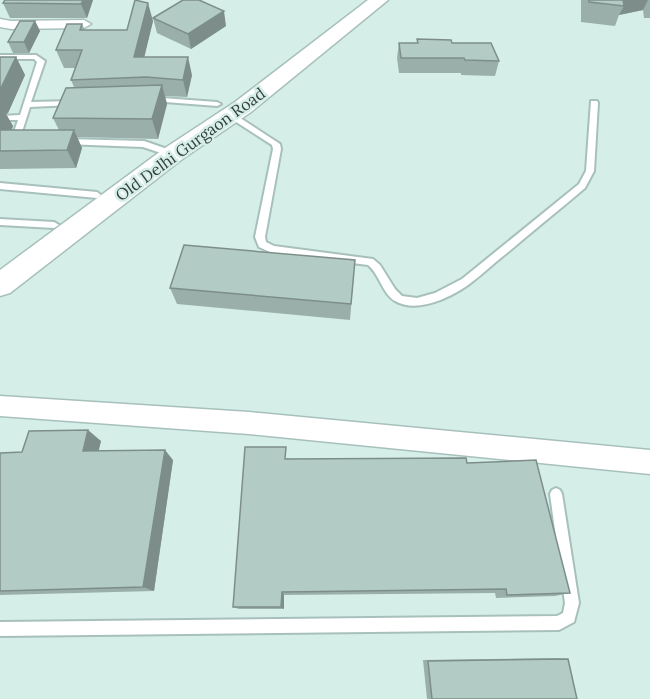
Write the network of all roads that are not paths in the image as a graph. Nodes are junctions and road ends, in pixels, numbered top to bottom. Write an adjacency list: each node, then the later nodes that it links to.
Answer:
1 (355, 0): 10 (main road, Old Delhi Gurgaon Road)
2 (379, 0): 10 (main road, Old Delhi Gurgaon Road)
3 (2, 18): 4 (street)
4 (84, 24)
5 (0, 57): 9 (lane)
6 (144, 100): 10 (lane)
7 (81, 102): 9 (lane)
8 (594, 103): 10 (lane)
9 (26, 105): 11 (lane)
10 (224, 110): 15 (main road, Old Delhi Gurgaon Road)
11 (22, 117): 12 (lane); 14 (lane)
12 (0, 118)
13 (57, 142): 15 (lane)
14 (24, 143)
15 (164, 151): 17 (main road, Old Delhi Gurgaon Road); 21 (main road, Old Delhi Gurgaon Road)
16 (0, 186): 17 (lane)
17 (97, 195): 19 (main road, Old Delhi Gurgaon Road)
18 (0, 222): 19 (lane)
19 (54, 225): 20 (main road, Old Delhi Gurgaon Road)
20 (0, 265)
21 (0, 285)
22 (0, 406): 23 (street)
23 (650, 462)
24 (556, 494): 25 (lane)
25 (0, 628)

